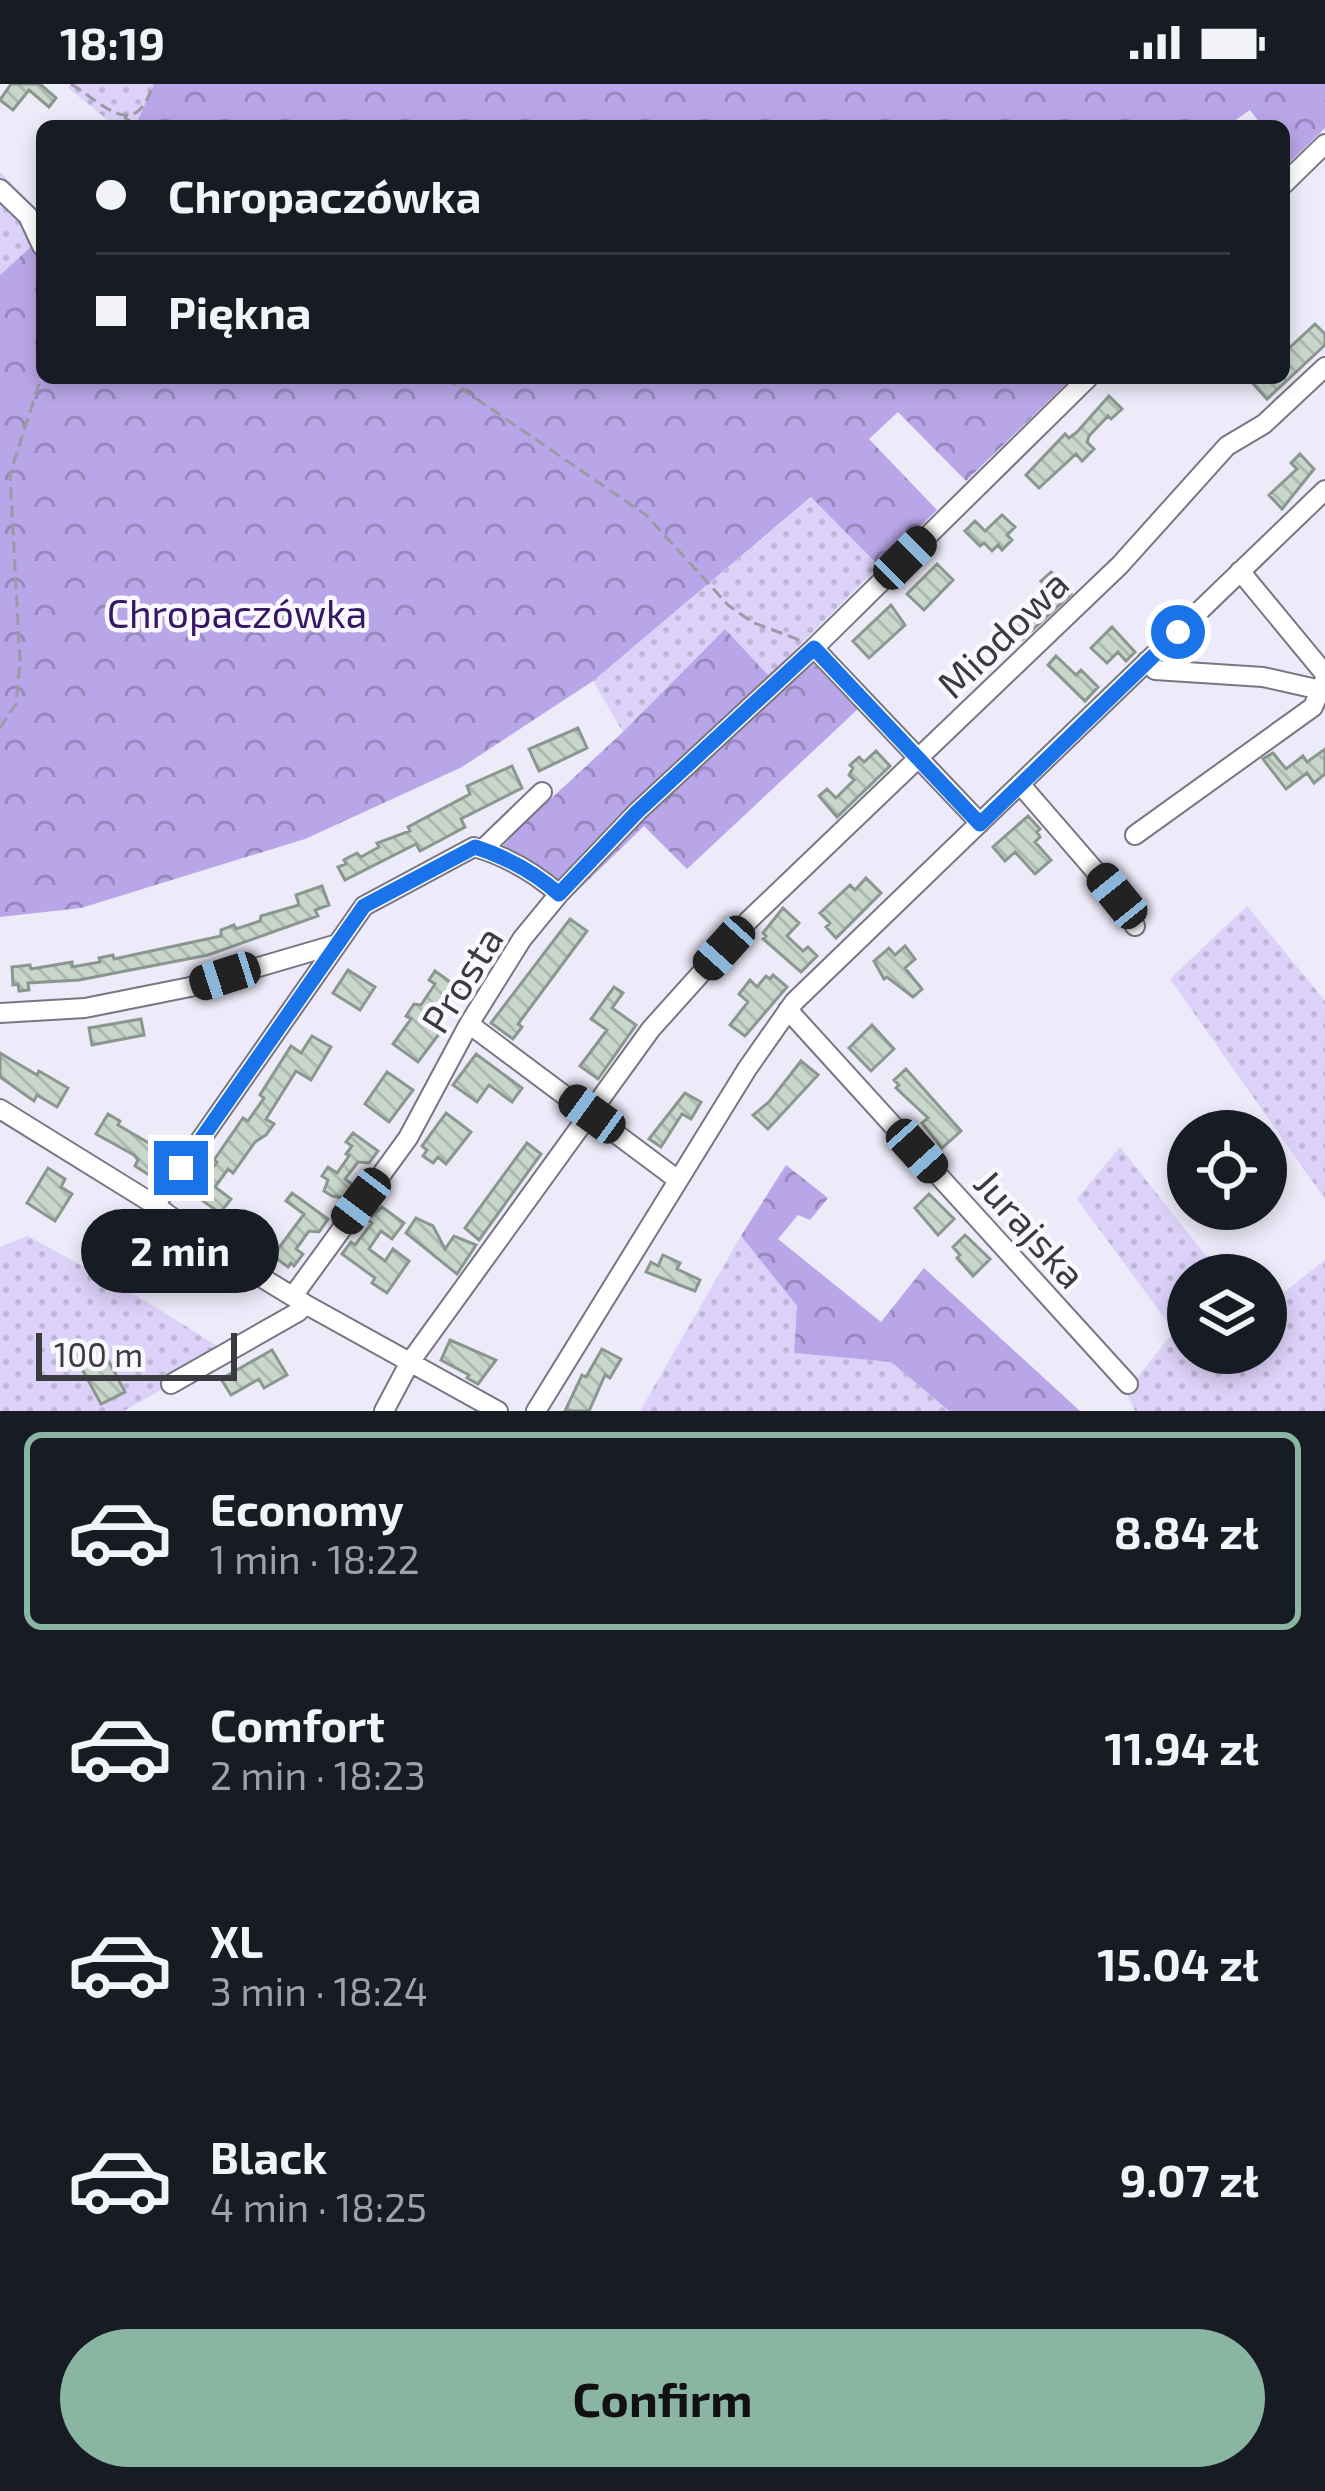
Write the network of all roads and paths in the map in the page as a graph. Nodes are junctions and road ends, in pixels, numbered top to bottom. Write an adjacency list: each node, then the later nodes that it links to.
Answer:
1 (71, 84): 3 (path)
2 (153, 84): 3 (path)
3 (121, 115): 4 (path)
4 (128, 120)
5 (1325, 144): 6 (street)
6 (1290, 178)
7 (0, 189): 8 (street)
8 (36, 233)
9 (1325, 367): 19 (street, Miodowa)
10 (39, 384): 18 (path)
11 (455, 384): 15 (path)
12 (1082, 384): 15 (street, Prosta)
13 (1325, 490): 14 (street)
14 (1240, 572): 16 (street); 17 (street)
15 (814, 648): 19 (street); 25 (street, Prosta)
16 (1147, 662): 17 (street); 20 (street)
17 (1325, 683): 23 (street)
18 (0, 728)
19 (919, 761): 22 (street); 32 (street, Miodowa)
20 (1020, 784): 22 (street); 26 (street)
21 (542, 792): 24 (street)
22 (980, 824): 28 (street)
23 (1136, 835)
24 (479, 848): 25 (street); 27 (street)
25 (559, 894): 30 (street, Prosta)
26 (1135, 926)
27 (334, 945): 29 (street); 34 (street)
28 (788, 1010): 33 (street); 38 (street, Jurajska)
29 (0, 1013)
30 (469, 1024): 32 (street); 35 (street, Prosta)
31 (0, 1109): 34 (street)
32 (592, 1114): 33 (street); 36 (street, Miodowa)
33 (678, 1180): 41 (street)
34 (155, 1204): 35 (street)
35 (299, 1300): 36 (street); 37 (street)
36 (410, 1362): 39 (street, Miodowa); 40 (street)
37 (171, 1384)
38 (1128, 1384)
39 (384, 1411)
40 (498, 1411)
41 (536, 1411)

